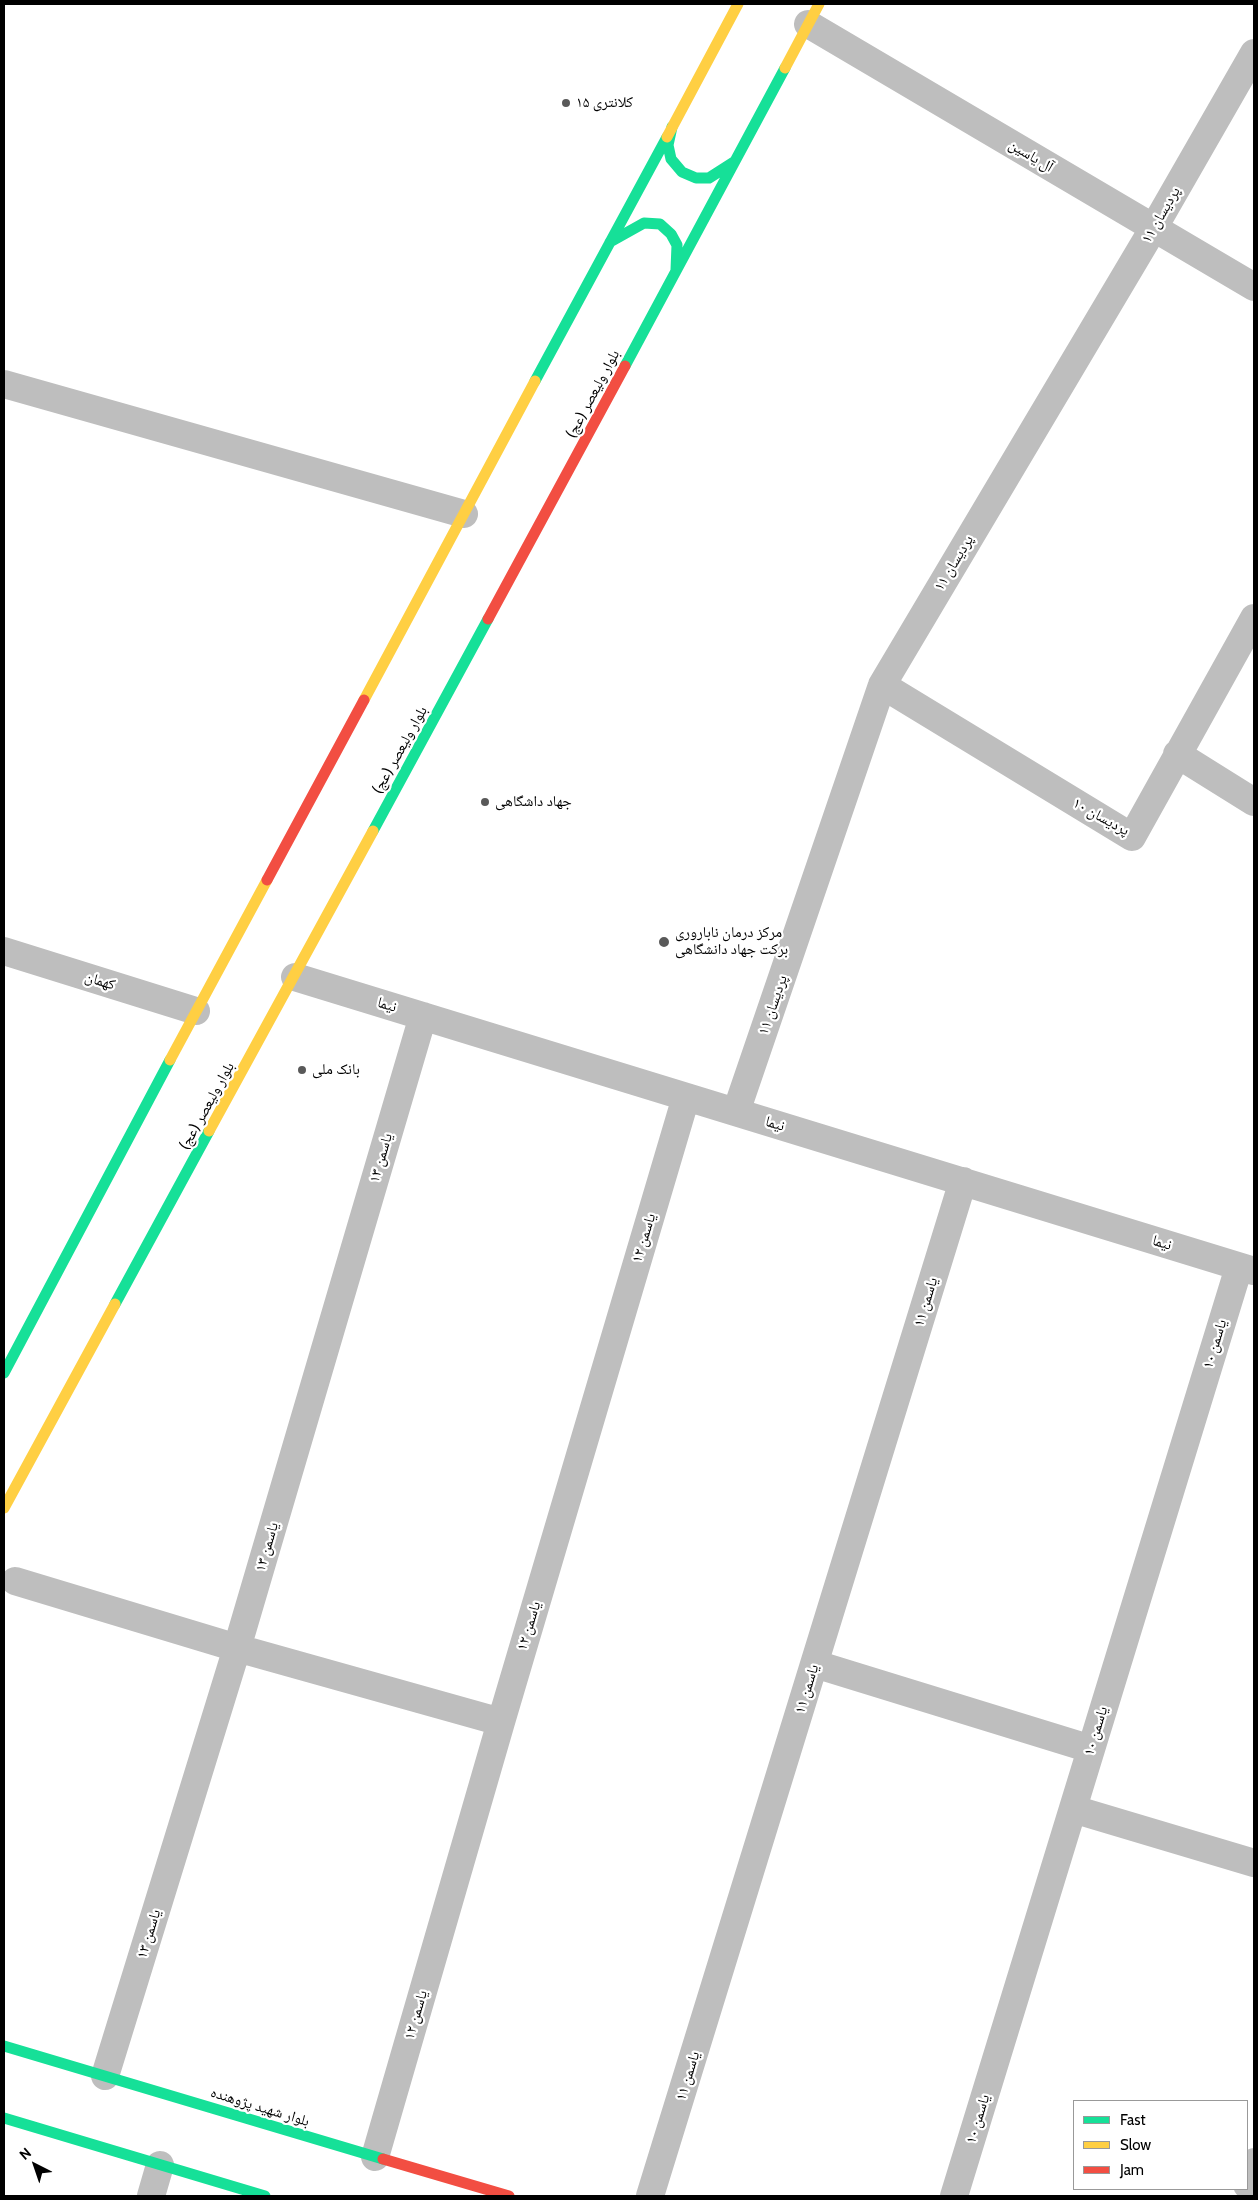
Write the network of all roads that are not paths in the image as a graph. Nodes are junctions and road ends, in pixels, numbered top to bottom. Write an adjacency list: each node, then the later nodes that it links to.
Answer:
1 (738, 4): 4 (main road)
2 (814, 14): 5 (main road, بلوار ولیعصر (عج)); 6 (street, آل یاسین)
3 (1254, 53): 6 (street, پردیسان ۱۱)
4 (672, 126): 5 (main road); 7 (main road)
5 (734, 162): 8 (main road, بلوار ولیعصر (عج))
6 (1153, 229): 9 (street, آل یاسین); 13 (street, پردیسان ۱۱)
7 (609, 243): 8 (main road); 11 (main road)
8 (676, 270): 17 (main road, بلوار ولیعصر (عج))
9 (1254, 287)
10 (4, 384): 11 (street)
11 (464, 514): 18 (main road)
12 (1254, 618): 14 (street, پردیسان ۱۰)
13 (882, 685): 14 (street, پردیسان ۱۰); 21 (street, پردیسان ۱۱)
14 (1177, 754): 15 (street)
15 (1254, 802)
16 (4, 951): 18 (street, کهمان)
17 (294, 977): 19 (street, نیما); 25 (main road, بلوار ولیعصر (عج))
18 (196, 1011): 24 (main road)
19 (423, 1016): 20 (street, نیما); 27 (street, یاسمن ۱۳)
20 (686, 1096): 21 (street, نیما); 29 (street, یاسمن ۱۲)
21 (736, 1112): 22 (street, نیما)
22 (963, 1181): 23 (street, نیما); 28 (street, یاسمن ۱۱)
23 (1247, 1269): 30 (street, یاسمن ۱۰)
24 (4, 1373)
25 (4, 1508)
26 (15, 1580): 27 (street)
27 (237, 1648): 29 (street); 34 (street, یاسمن ۱۳)
28 (815, 1664): 30 (street); 43 (street, یاسمن ۱۱)
29 (501, 1722): 36 (street, یاسمن ۱۲)
30 (1091, 1749): 31 (street, یاسمن ۱۰)
31 (1072, 1809): 32 (street); 44 (street, یاسمن ۱۰)
32 (1254, 1863)
33 (4, 2046): 34 (main road, بلوار شهید پژوهنده)
34 (105, 2076): 36 (main road, بلوار شهید پژوهنده)
35 (4, 2118): 38 (main road)
36 (376, 2157): 42 (main road, بلوار شهید پژوهنده)
37 (1254, 2162): 39 (street)
38 (160, 2165): 40 (street); 41 (main road)
39 (1248, 2181)
40 (151, 2196)
41 (265, 2196)
42 (509, 2196)
43 (650, 2196)
44 (954, 2196)

